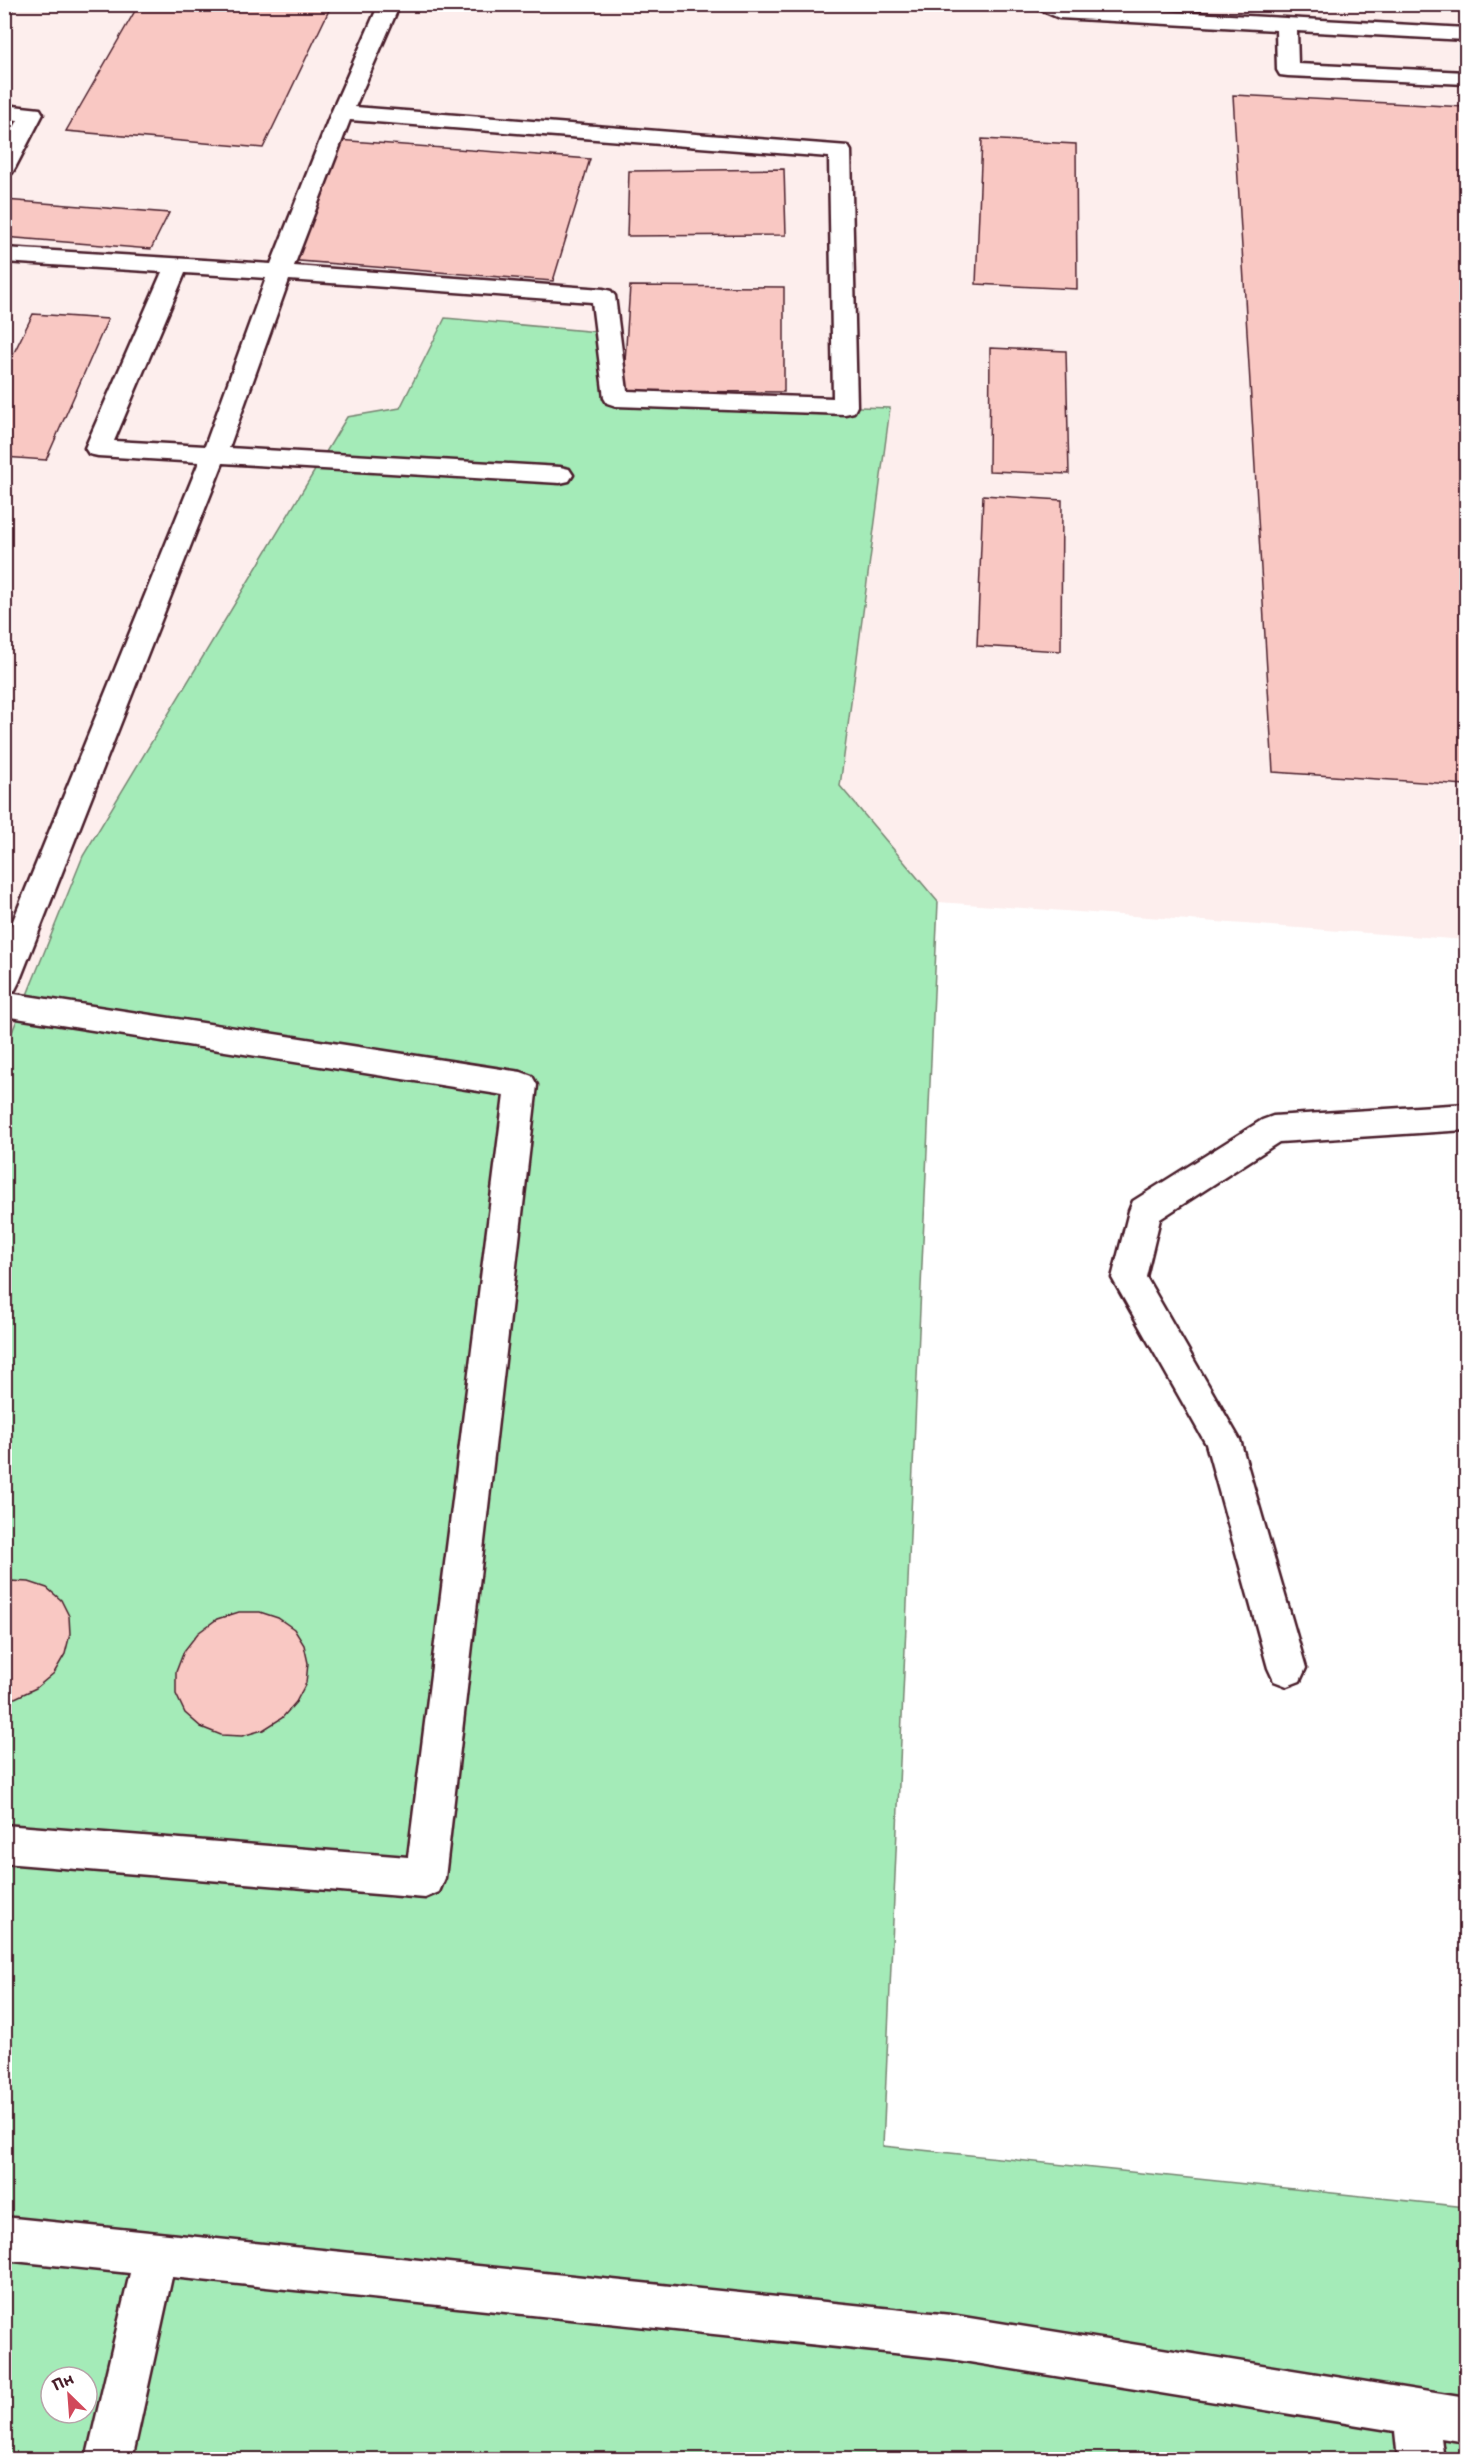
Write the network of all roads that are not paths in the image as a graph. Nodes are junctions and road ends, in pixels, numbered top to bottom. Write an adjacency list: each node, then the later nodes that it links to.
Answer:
1 (390, 4): 7 (lane)
2 (1043, 4): 3 (lane)
3 (1286, 24): 4 (lane); 5 (lane)
4 (1467, 34)
5 (1467, 78)
6 (4, 112): 8 (lane)
7 (342, 112): 11 (lane); 11 (lane)
8 (4, 168)
9 (4, 255): 10 (lane)
10 (176, 267): 11 (lane); 12 (lane)
11 (280, 272): 12 (lane)
12 (214, 455): 13 (lane); 14 (lane)
13 (560, 475)
14 (4, 982)
15 (4, 1004): 18 (lane)
16 (1467, 1117): 17 (lane)
17 (1287, 1668)
18 (4, 1844)
19 (4, 2238): 20 (lane)
20 (156, 2254): 21 (lane); 23 (lane)
21 (1415, 2411): 22 (lane); 24 (lane)
22 (1467, 2420)
23 (109, 2460)
24 (1421, 2460)

